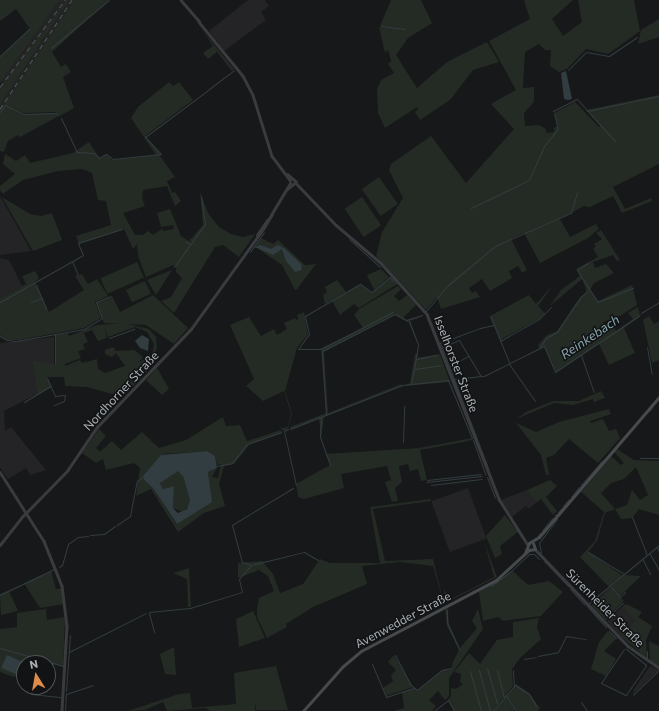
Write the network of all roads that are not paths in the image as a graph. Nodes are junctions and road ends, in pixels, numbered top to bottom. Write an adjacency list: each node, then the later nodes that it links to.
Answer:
1 (181, 0): 2 (street, Isselhorster Straße)
2 (292, 182): 5 (street, Nordhorner Straße); 7 (street, Isselhorster Straße)
3 (659, 397): 7 (main road, Avenwedder Straße)
4 (0, 472): 5 (street)
5 (26, 514): 6 (street, Nordhorner Straße); 9 (street)
6 (0, 545)
7 (532, 547): 8 (street, Sürenheider Straße); 10 (main road, Avenwedder Straße)
8 (659, 668)
9 (62, 711)
10 (303, 711)

